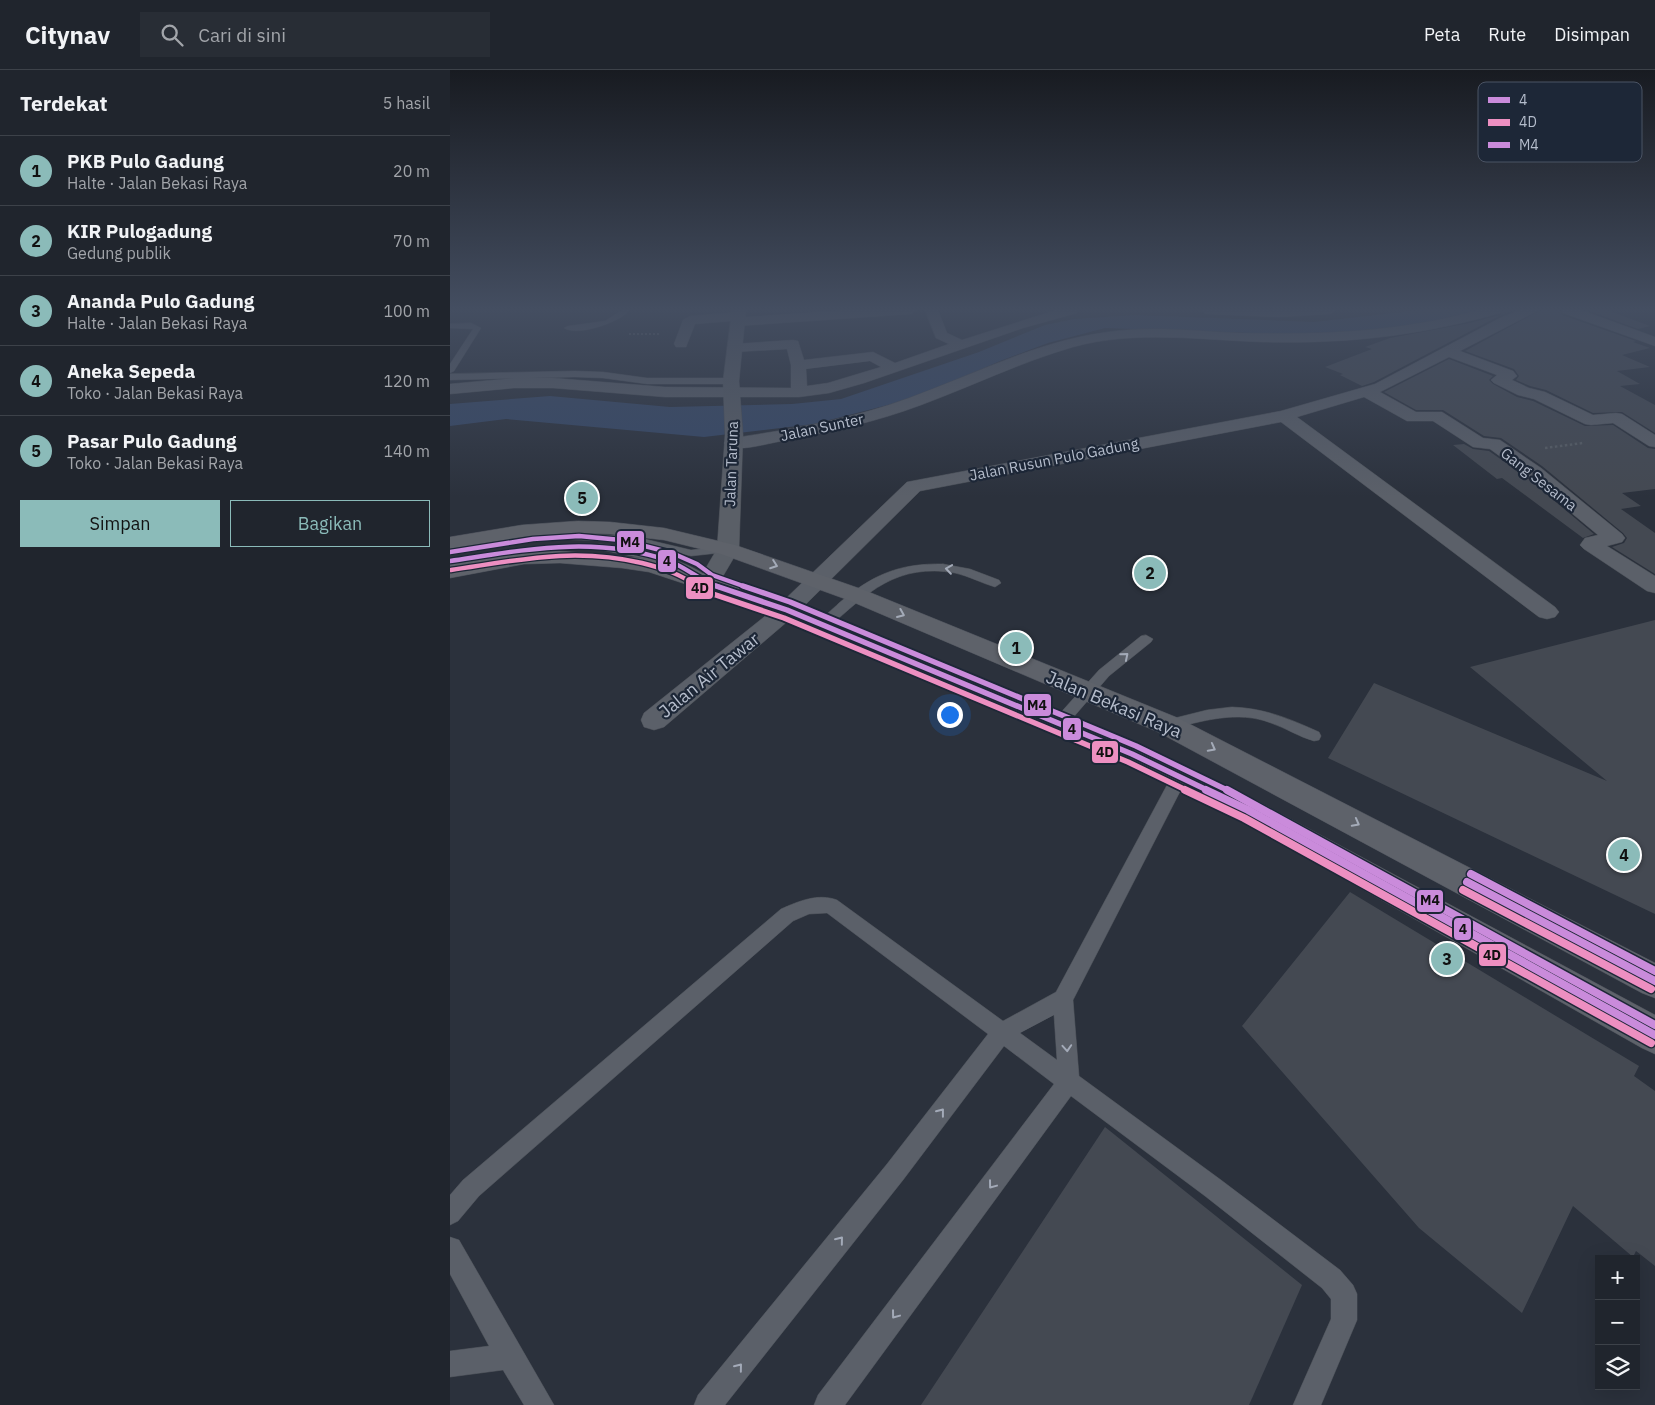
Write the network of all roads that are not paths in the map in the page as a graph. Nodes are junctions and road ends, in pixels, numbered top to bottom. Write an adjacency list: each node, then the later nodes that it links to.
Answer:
1 (733, 372): 9 (street, Jalan Taruna)
2 (799, 372): 10 (street)
3 (879, 372): 10 (street)
4 (989, 372): 13 (street, Jalan Sunter)
5 (1408, 372): 11 (street, Jalan Rusun Pulo Gadung)
6 (1503, 372): 14 (street)
7 (450, 377): 9 (lane)
8 (450, 389): 9 (street)
9 (732, 391): 10 (street); 13 (street, Jalan Taruna)
10 (800, 392)
11 (1367, 392): 12 (street, Jalan Rusun Pulo Gadung); 23 (street, Gang Sesama)
12 (1284, 416): 20 (street, Jalan Rusun Pulo Gadung); 26 (street)
13 (734, 439): 16 (street, Jalan Taruna)
14 (1655, 442)
15 (450, 544): 16 (main road, Jalan Bekasi Raya)
16 (728, 548): 17 (lane); 20 (main road, Jalan Bekasi Raya, one-way to 20); 21 (street, Jalan Taruna)
17 (450, 552)
18 (450, 561): 21 (lane)
19 (450, 571): 21 (main road)
20 (817, 582): 24 (main road, Jalan Bekasi Raya); 25 (street, Jalan Rusun Pulo Gadung)
21 (708, 583): 25 (main road)
22 (995, 583): 24 (lane, one-way to 24)
23 (1655, 586)
24 (856, 595): 27 (lane); 29 (main road, Jalan Bekasi Raya, one-way to 29)
25 (787, 610): 27 (main road); 30 (street, Jalan Air Tawar)
26 (1547, 612)
27 (823, 626): 31 (main road)
28 (1146, 639): 29 (lane, one-way to 28)
29 (1087, 693): 31 (lane); 32 (main road, Jalan Bekasi Raya)
30 (654, 720)
31 (1060, 723): 34 (main road)
32 (1168, 725): 33 (lane); 35 (main road, Jalan Bekasi Raya, one-way to 35)
33 (1314, 736)
34 (1180, 776): 36 (lane); 38 (main road)
35 (1655, 981)
36 (1063, 999): 37 (lane); 39 (lane, one-way to 39)
37 (1001, 1033): 39 (lane); 40 (lane); 45 (lane, one-way to 37)
38 (1655, 1035)
39 (1069, 1082): 46 (lane, one-way to 46); 47 (lane)
40 (450, 1213)
41 (450, 1250): 42 (lane)
42 (508, 1356): 43 (lane); 44 (lane)
43 (450, 1364)
44 (540, 1405)
45 (708, 1405)
46 (828, 1405)
47 (1307, 1405)

